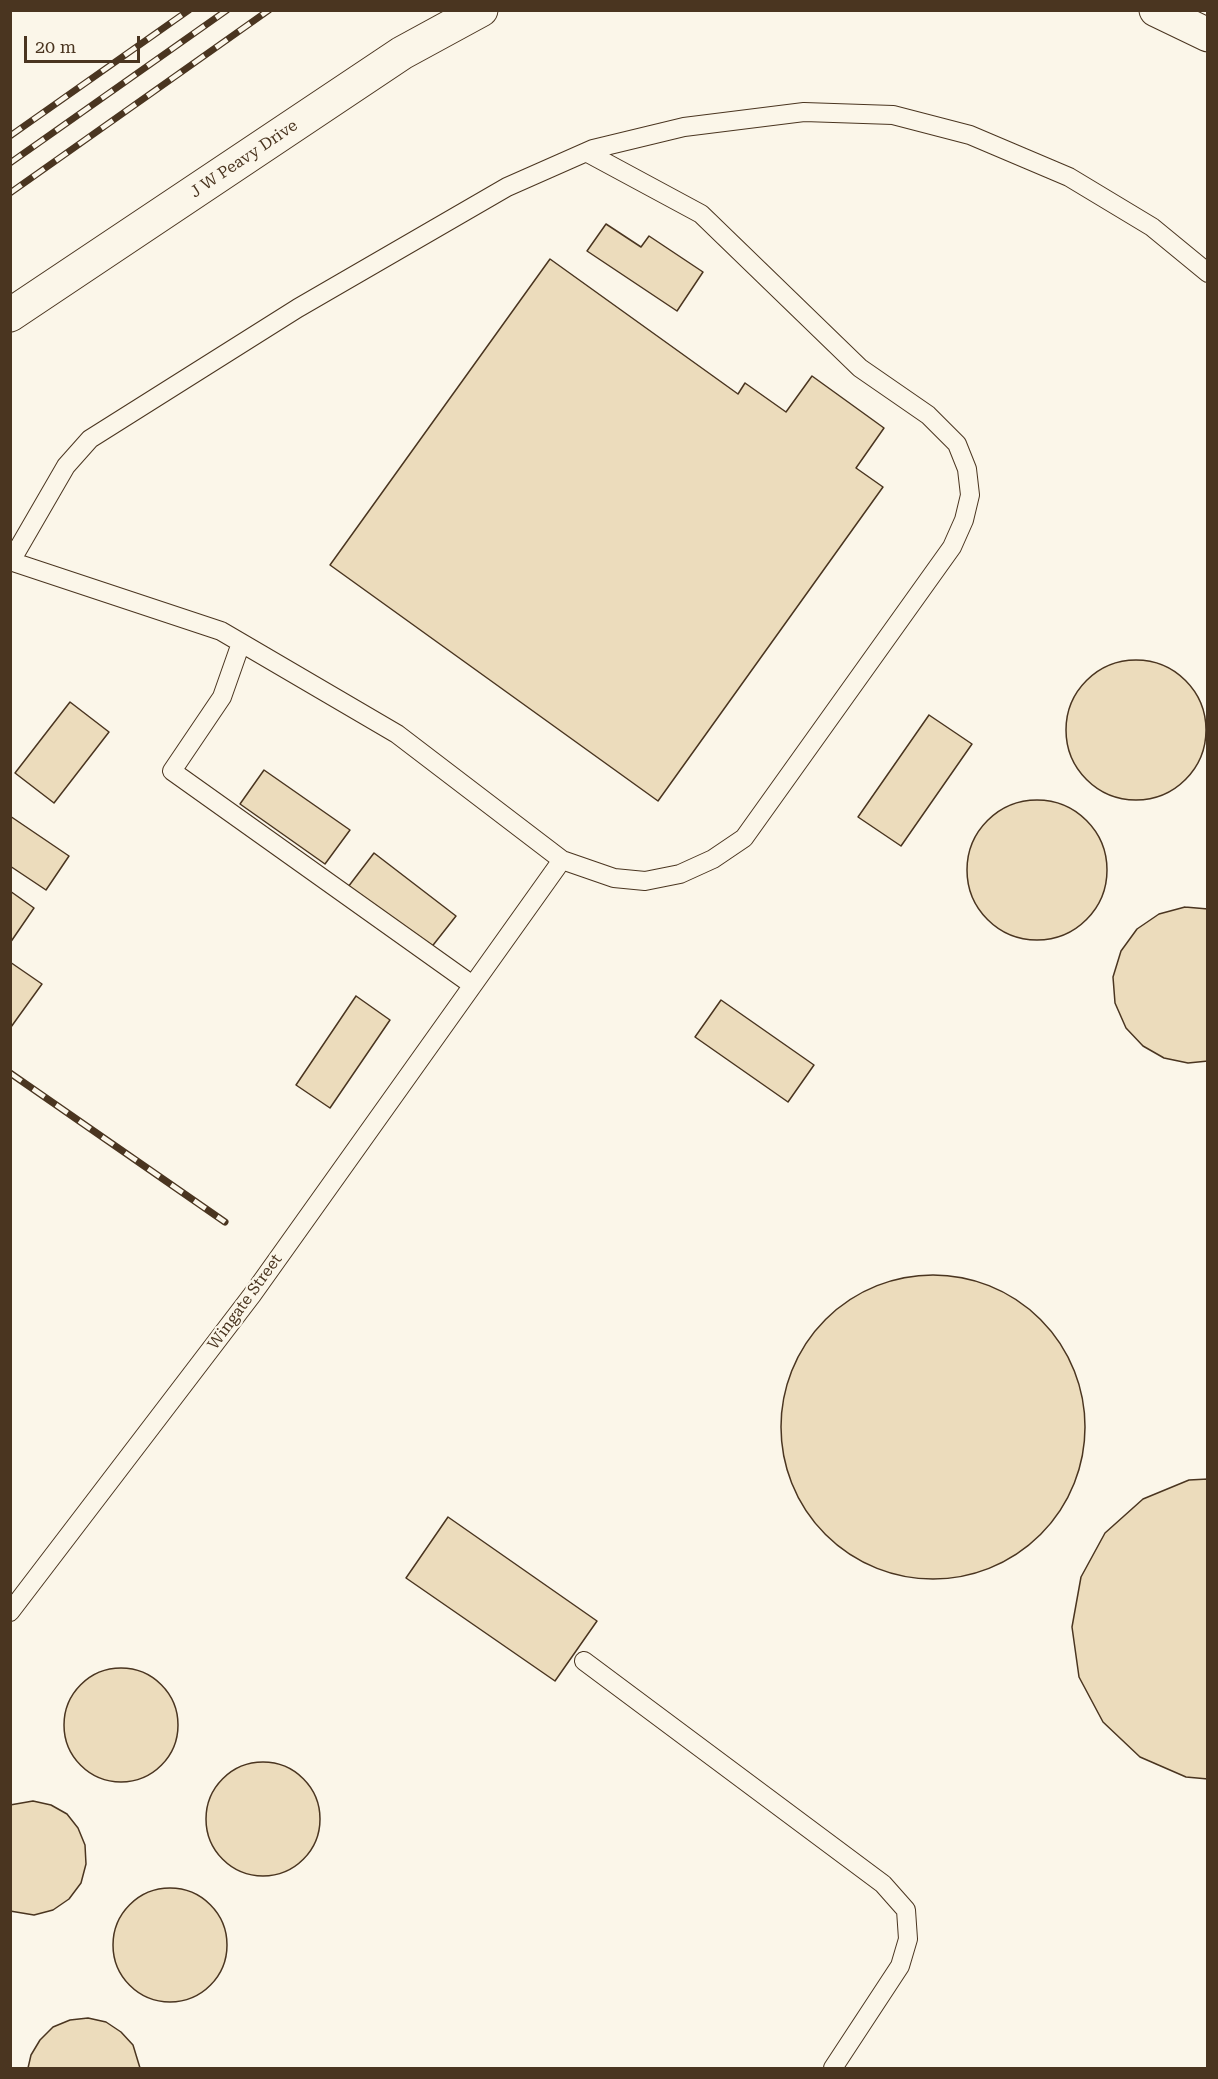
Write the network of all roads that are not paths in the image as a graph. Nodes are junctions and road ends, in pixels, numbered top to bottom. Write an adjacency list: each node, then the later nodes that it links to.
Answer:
1 (481, 10): 6 (street, J W Peavy Drive)
2 (1156, 10): 3 (street)
3 (1208, 35)
4 (586, 152): 5 (lane); 7 (lane); 9 (lane)
5 (1208, 273)
6 (10, 315)
7 (11, 561): 8 (lane)
8 (241, 643): 9 (lane); 10 (lane)
9 (562, 860): 10 (lane, Wingate Street)
10 (471, 984): 11 (lane, Wingate Street)
11 (10, 1612)
12 (584, 1660): 13 (lane)
13 (833, 2068)

